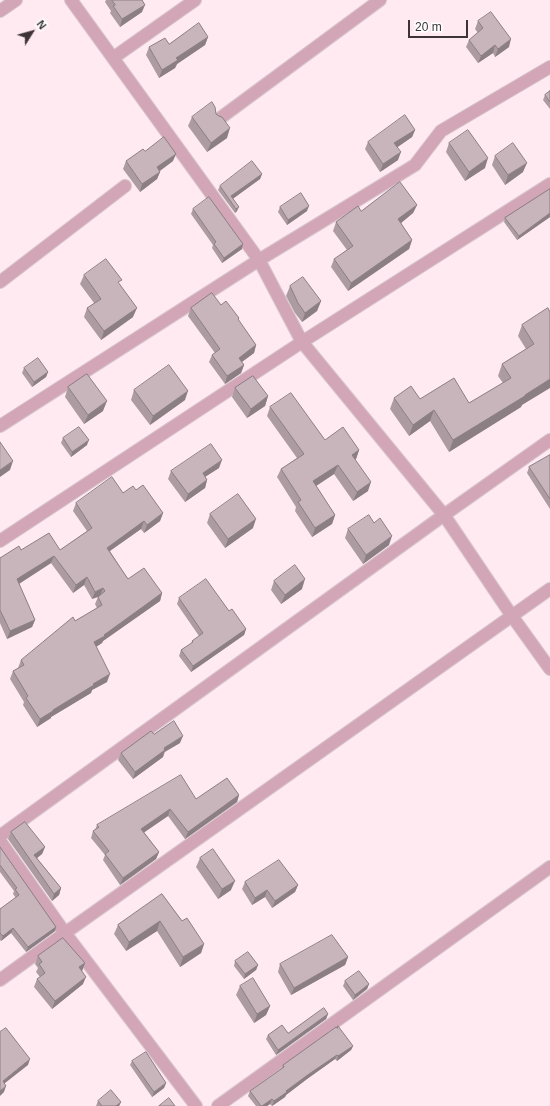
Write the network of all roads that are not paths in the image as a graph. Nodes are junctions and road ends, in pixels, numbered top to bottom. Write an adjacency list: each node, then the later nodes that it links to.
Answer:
1 (16, 0): 5 (street)
2 (70, 0): 6 (street)
3 (195, 0): 6 (street)
4 (380, 0): 8 (street)
5 (0, 11)
6 (114, 58): 11 (street)
7 (550, 67): 11 (street)
8 (219, 119)
9 (550, 184): 13 (street)
10 (125, 186): 12 (street)
11 (259, 260): 13 (street); 14 (street)
12 (0, 282)
13 (302, 342): 16 (street); 17 (street)
14 (0, 426)
15 (550, 440): 16 (street)
16 (444, 516): 19 (street); 21 (street)
17 (0, 540)
18 (550, 589): 19 (street)
19 (512, 616): 20 (street); 24 (street)
20 (550, 669)
21 (0, 836)
22 (0, 841): 24 (street)
23 (550, 867): 27 (street)
24 (65, 933): 25 (street); 26 (street)
25 (0, 980)
26 (196, 1106)
27 (218, 1106)

